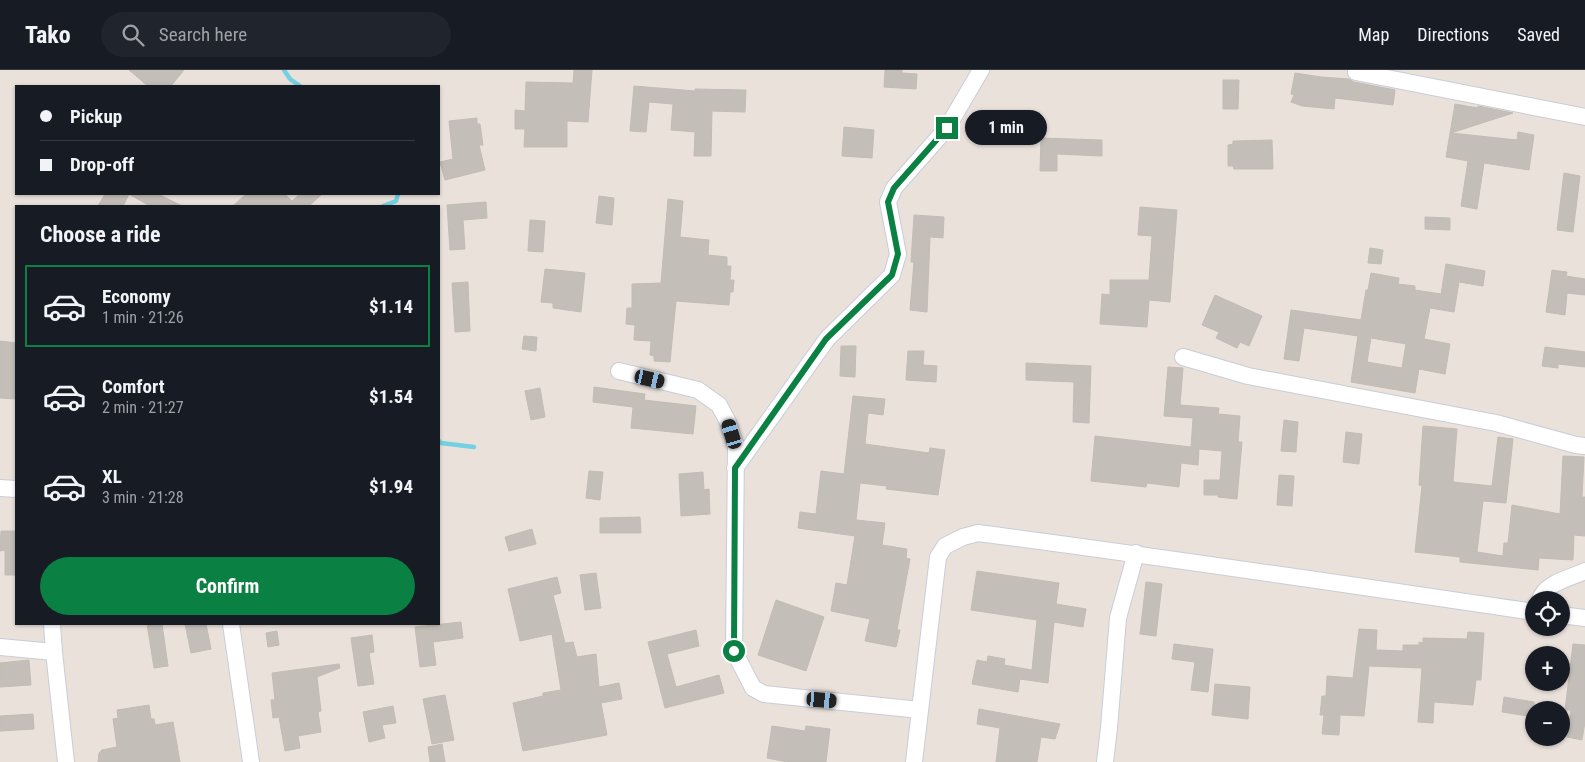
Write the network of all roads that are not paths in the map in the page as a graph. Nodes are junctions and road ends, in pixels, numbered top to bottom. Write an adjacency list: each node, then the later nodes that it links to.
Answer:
1 (981, 70): 7 (street)
2 (1356, 72): 3 (street)
3 (1585, 117)
4 (1183, 357): 6 (street)
5 (619, 371): 7 (street)
6 (1585, 446)
7 (735, 468): 20 (street)
8 (0, 488): 9 (street)
9 (15, 489)
10 (1136, 553): 13 (street); 20 (street); 24 (street)
11 (1585, 571): 12 (street)
12 (1545, 591)
13 (1525, 611)
14 (1570, 616): 15 (street)
15 (1585, 618)
16 (52, 625): 19 (street)
17 (231, 625): 22 (street)
18 (0, 648): 19 (street)
19 (54, 652): 21 (street)
20 (920, 710): 23 (street)
21 (66, 762)
22 (251, 762)
23 (914, 762)
24 (1105, 762)

